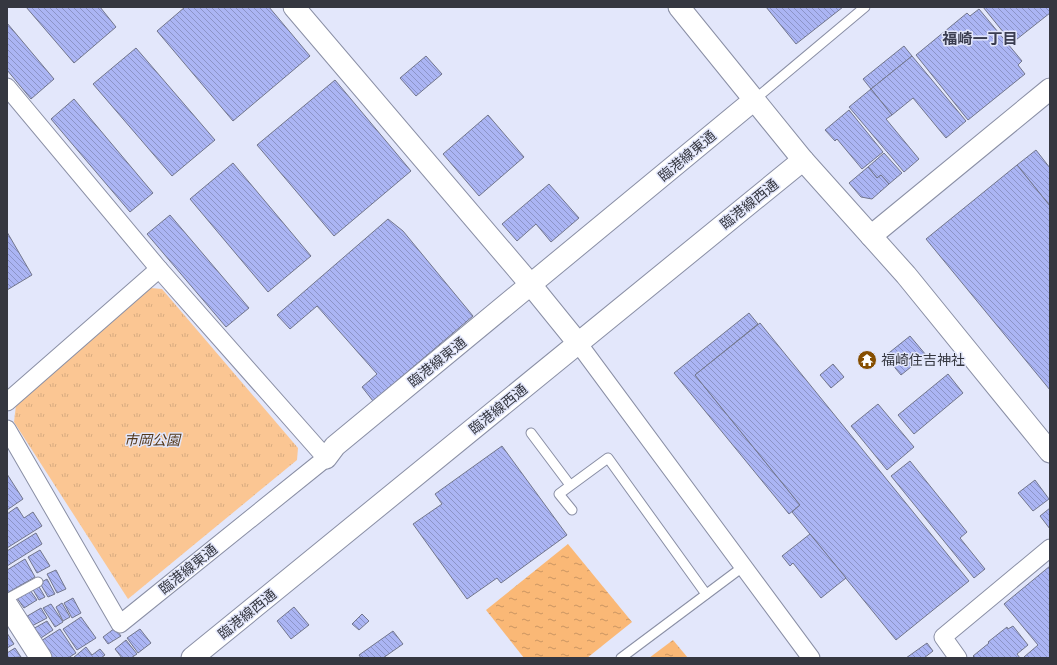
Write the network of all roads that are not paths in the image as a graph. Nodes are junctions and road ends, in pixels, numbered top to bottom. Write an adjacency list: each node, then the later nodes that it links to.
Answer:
1 (294, 7): 10 (street)
2 (679, 7): 6 (street)
3 (864, 7): 6 (lane)
4 (7, 87): 9 (street)
5 (1050, 89): 8 (street)
6 (754, 100): 7 (street); 10 (street, 臨港線東通)
7 (803, 160): 8 (street); 11 (street, 臨港線西通)
8 (871, 236): 15 (street)
9 (159, 269): 12 (street); 16 (street)
10 (531, 285): 11 (street); 16 (street, 臨港線東通)
11 (578, 343): 20 (street); 26 (street, 臨港線西通)
12 (7, 402)
13 (7, 429): 16 (street, 臨港線東通)
14 (531, 433): 17 (lane)
15 (1050, 452)
16 (326, 458)
17 (570, 486): 18 (lane); 22 (lane)
18 (572, 510)
19 (1050, 548): 29 (street)
20 (744, 566): 22 (lane); 28 (street)
21 (38, 582): 23 (lane)
22 (706, 594): 27 (lane)
23 (7, 599)
24 (7, 605): 25 (street)
25 (41, 658)
26 (192, 658)
27 (620, 658)
28 (811, 658)
29 (958, 658)

